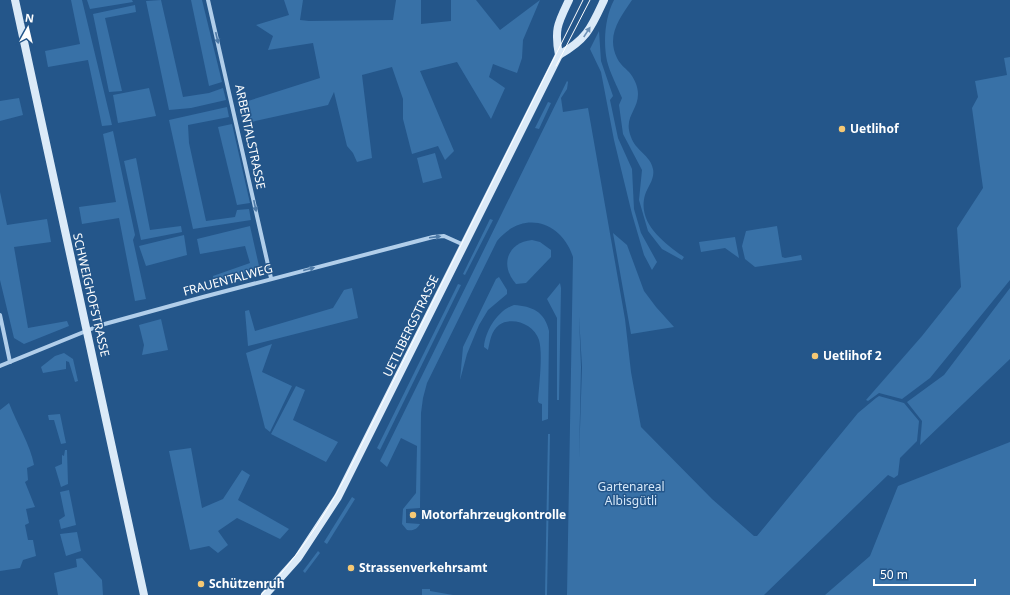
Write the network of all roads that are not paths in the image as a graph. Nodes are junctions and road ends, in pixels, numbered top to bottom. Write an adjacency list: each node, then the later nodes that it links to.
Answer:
1 (15, 0): 9 (main road, SCHWEIGHOFSTRASSE)
2 (208, 0): 7 (street, ARBENTALSTRASSE, one-way to 7)
3 (569, 0): 5 (main road)
4 (604, 0): 5 (main road, one-way to 4)
5 (559, 55): 6 (main road, UETLIBERGSTRASSE)
6 (464, 245): 7 (street, FRAUENTALWEG, one-way to 6); 13 (main road, UETLIBERGSTRASSE)
7 (271, 278): 9 (street, FRAUENTALWEG)
8 (0, 315): 10 (street)
9 (87, 330): 10 (street, FRAUENTALWEG); 12 (main road, SCHWEIGHOFSTRASSE)
10 (10, 362): 11 (street, FRAUENTALWEG)
11 (0, 366)
12 (144, 595)
13 (265, 595)

